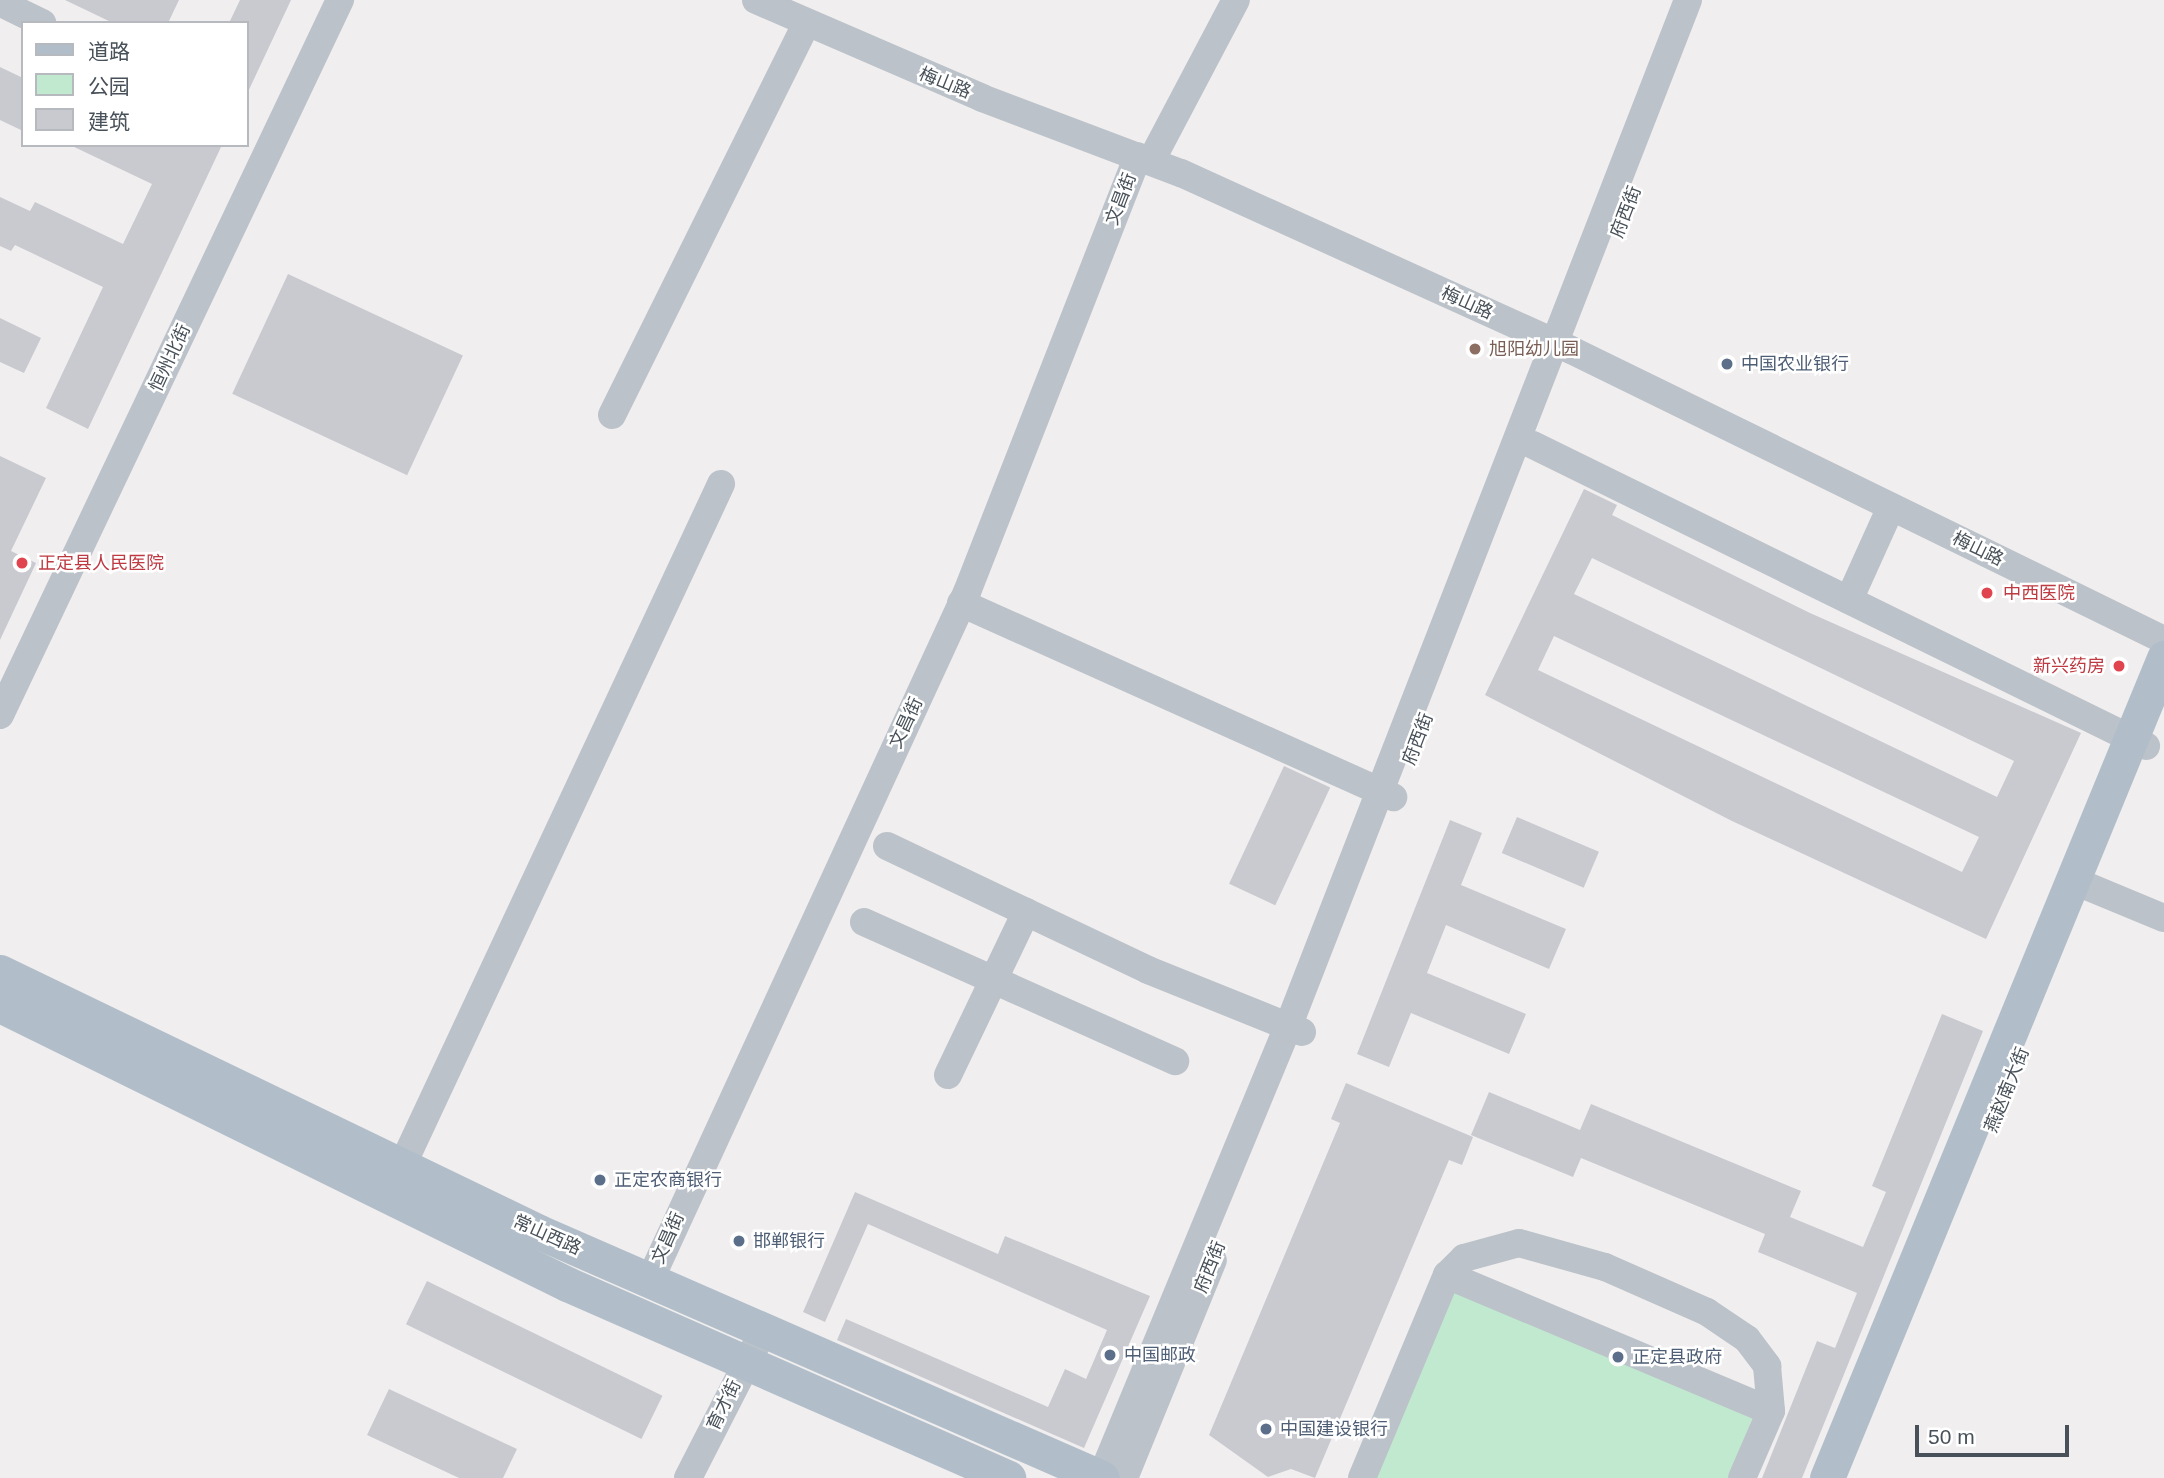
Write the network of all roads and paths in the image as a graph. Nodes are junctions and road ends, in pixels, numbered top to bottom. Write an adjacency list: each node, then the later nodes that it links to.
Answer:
1 (340, 0): 20 (street, 恒州北街)
2 (755, 0): 8 (street, 梅山路)
3 (1236, 0): 9 (street, 文昌街)
4 (1688, 0): 10 (street)
5 (1709, 0): 10 (street, 府西街)
6 (1, 3): 7 (street)
7 (38, 21)
8 (806, 25): 9 (street, 梅山路); 11 (street)
9 (1144, 159): 10 (street, 梅山路); 16 (street, 文昌街)
10 (1563, 346): 12 (street, 府西街); 14 (street, 梅山路); 22 (street)
11 (612, 415)
12 (1534, 445): 15 (street); 22 (street, 府西街)
13 (721, 484): 34 (street)
14 (1891, 507): 15 (street); 17 (street, 梅山路)
15 (1849, 600): 21 (street)
16 (961, 603): 22 (street); 36 (street, 文昌街)
17 (2164, 640)
18 (2164, 658): 21 (main road)
19 (2164, 702): 21 (main road, 燕赵南大街)
20 (0, 715)
21 (2138, 742): 24 (main road, 燕赵南大街); 46 (main road)
22 (1386, 793): 31 (street, 府西街)
23 (887, 846): 25 (street)
24 (2089, 887): 26 (street); 47 (main road, 燕赵南大街)
25 (1026, 912): 29 (street); 31 (street)
26 (2164, 918)
27 (864, 922): 29 (street)
28 (0, 972): 34 (main road, 常山西路)
29 (993, 980): 32 (street); 33 (street)
30 (0, 1005): 38 (main road, 常山西路)
31 (1295, 1029): 42 (street); 43 (street, 府西街)
32 (1175, 1061)
33 (948, 1075)
34 (402, 1166): 36 (main road, 常山西路)
35 (1447, 1275): 39 (street); 39 (street); 44 (street)
36 (650, 1280): 37 (main road, 常山西路)
37 (763, 1334): 38 (street, 育才街); 42 (main road, 常山西路)
38 (743, 1365): 40 (street, 育才街); 41 (main road, 常山西路)
39 (1772, 1411): 45 (street)
40 (688, 1478)
41 (1007, 1478)
42 (1102, 1478)
43 (1125, 1478)
44 (1362, 1478)
45 (1742, 1478)
46 (1826, 1478)
47 (1850, 1478)

